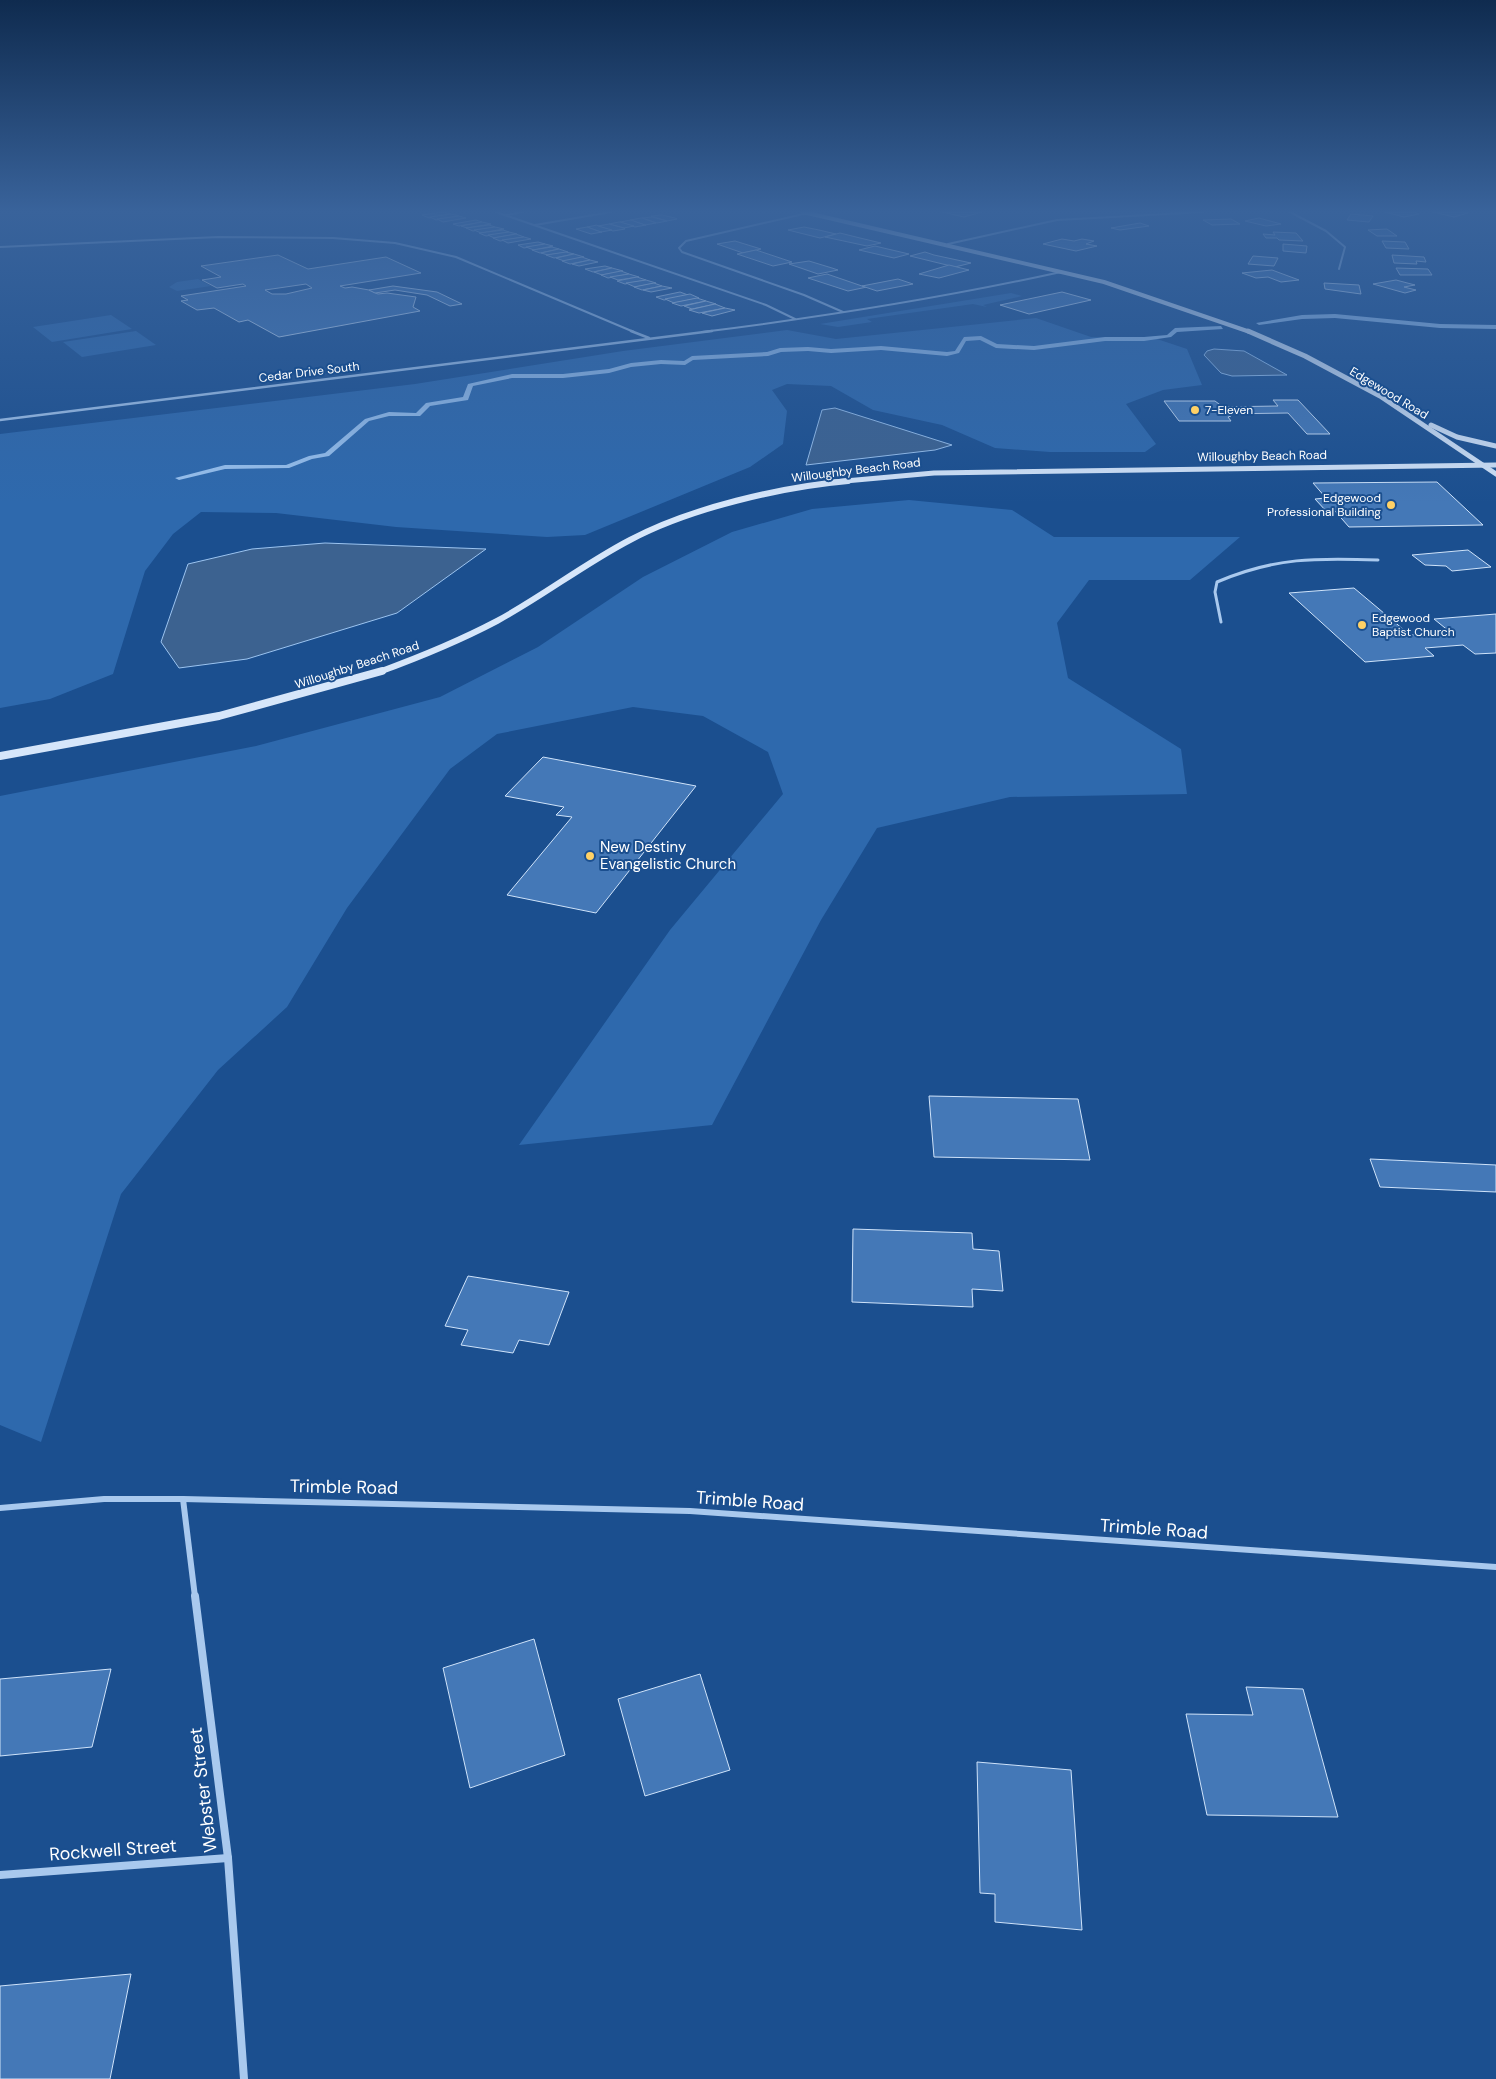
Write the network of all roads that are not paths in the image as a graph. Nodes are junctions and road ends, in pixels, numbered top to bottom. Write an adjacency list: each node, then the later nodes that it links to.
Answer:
1 (581, 309): 8 (street)
2 (776, 309): 7 (street)
3 (838, 309): 6 (street)
4 (863, 309): 6 (street, Cedar Drive South)
5 (1191, 309): 9 (street, Edgewood Road)
6 (844, 312): 7 (street, Cedar Drive South)
7 (796, 320): 8 (street, Cedar Drive South)
8 (650, 338): 10 (street, Cedar Drive South)
9 (1409, 415): 11 (street); 12 (street, Edgewood Road)
10 (0, 420)
11 (1496, 446)
12 (1484, 465): 13 (street, Willoughby Beach Road); 14 (street, Edgewood Road); 17 (street, Willoughby Beach Road)
13 (1496, 465)
14 (1496, 474)
15 (1378, 560): 16 (street)
16 (1221, 622)
17 (0, 756)
18 (184, 1499): 19 (street, Trimble Road); 20 (street, Trimble Road); 21 (street, Webster Street)
19 (0, 1508)
20 (1496, 1567)
21 (228, 1858): 22 (street, Rockwell Street); 23 (street, Webster Street)
22 (0, 1875)
23 (244, 2079)

